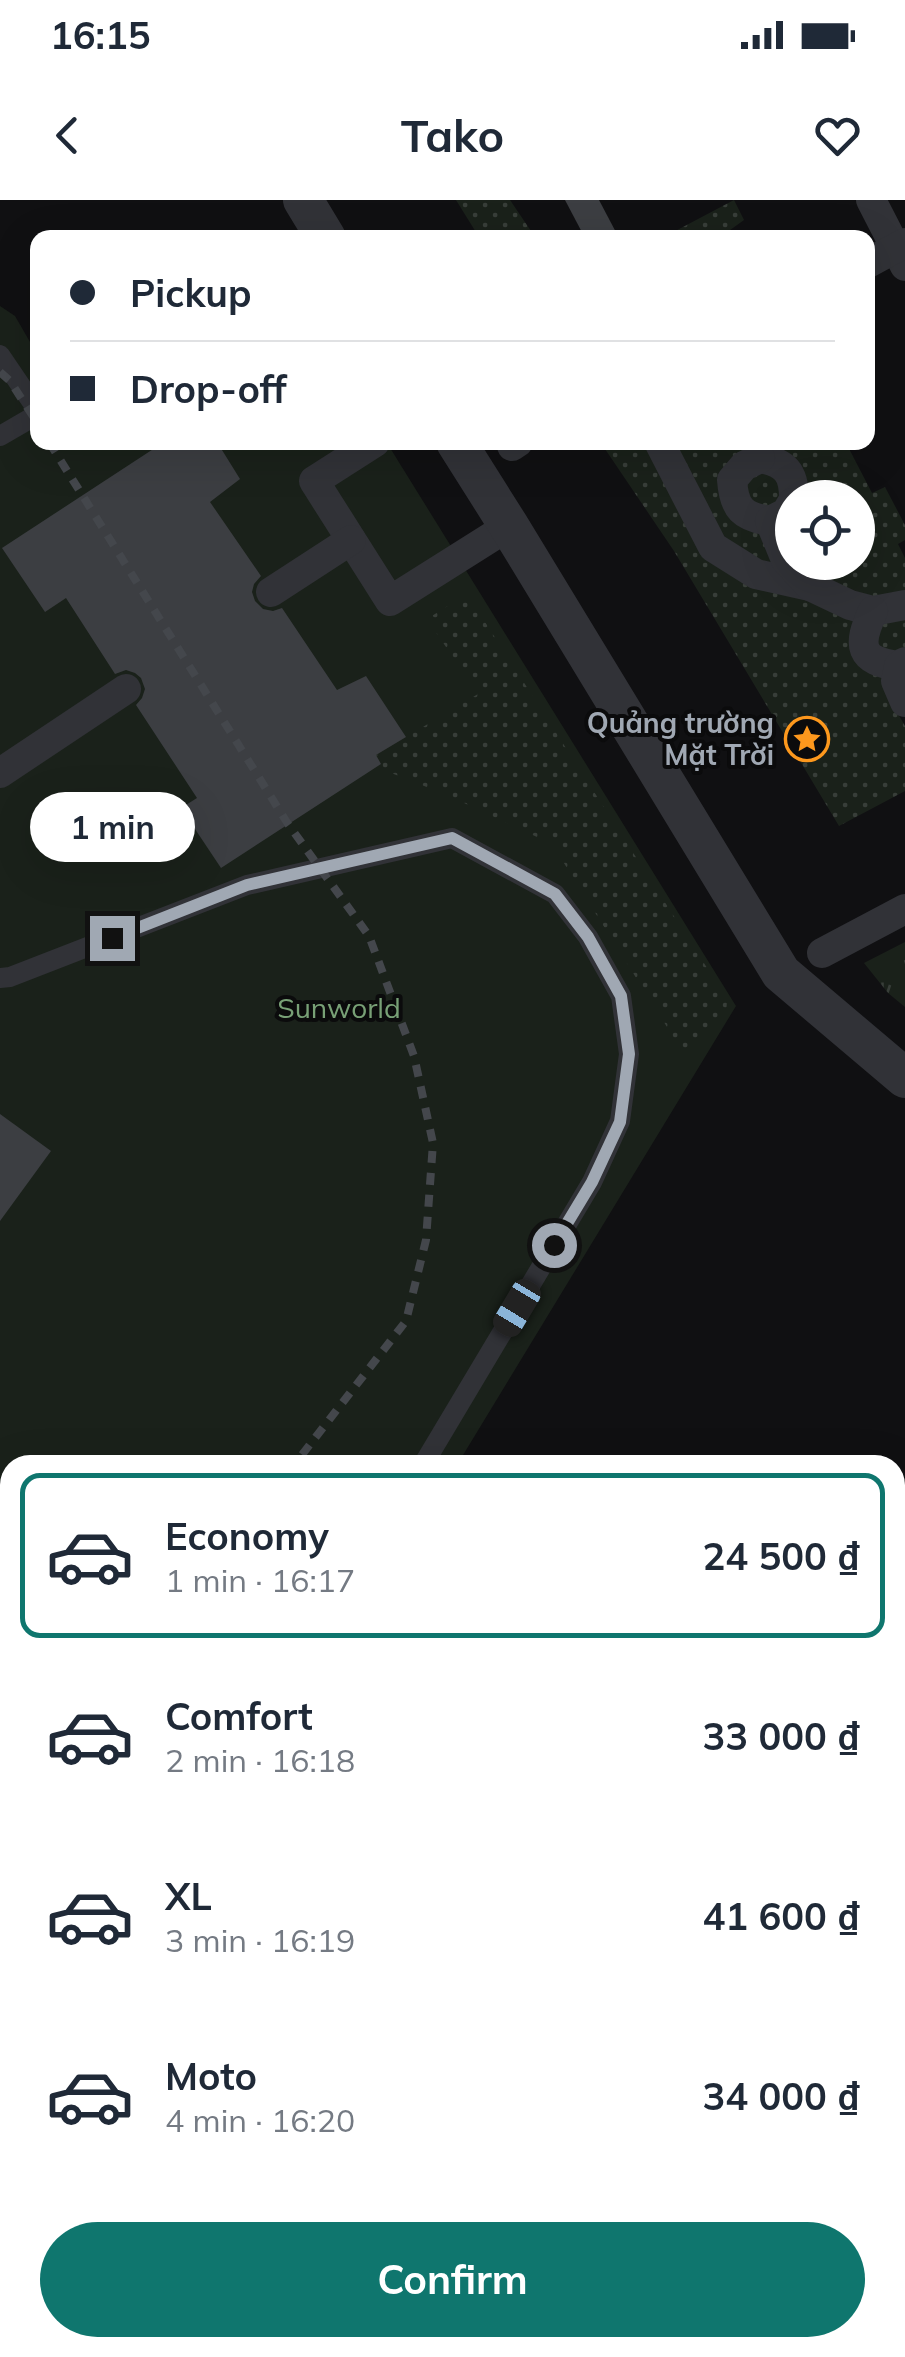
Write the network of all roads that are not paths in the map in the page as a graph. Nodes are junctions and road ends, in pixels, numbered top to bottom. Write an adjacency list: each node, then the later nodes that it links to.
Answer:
1 (302, 200): 3 (street)
2 (871, 200): 4 (street)
3 (321, 230)
4 (902, 252): 5 (street)
5 (875, 260)
6 (0, 354): 7 (lane)
7 (30, 400)
8 (30, 417): 9 (lane)
9 (0, 436)
10 (362, 450): 17 (street)
11 (461, 450): 16 (street)
12 (663, 450): 19 (street)
13 (760, 450): 14 (street); 15 (street)
14 (793, 480)
15 (775, 510)
16 (510, 526): 17 (street); 30 (street)
17 (351, 540): 20 (street)
18 (804, 580): 19 (street)
19 (810, 586): 22 (street)
20 (272, 592)
21 (905, 605): 22 (street)
22 (873, 612): 23 (street)
23 (902, 664): 25 (street)
24 (126, 689): 26 (street)
25 (905, 702)
26 (0, 773)
27 (905, 909): 28 (street)
28 (822, 952)
29 (0, 978): 31 (lane)
30 (905, 1078)
31 (428, 1455)

